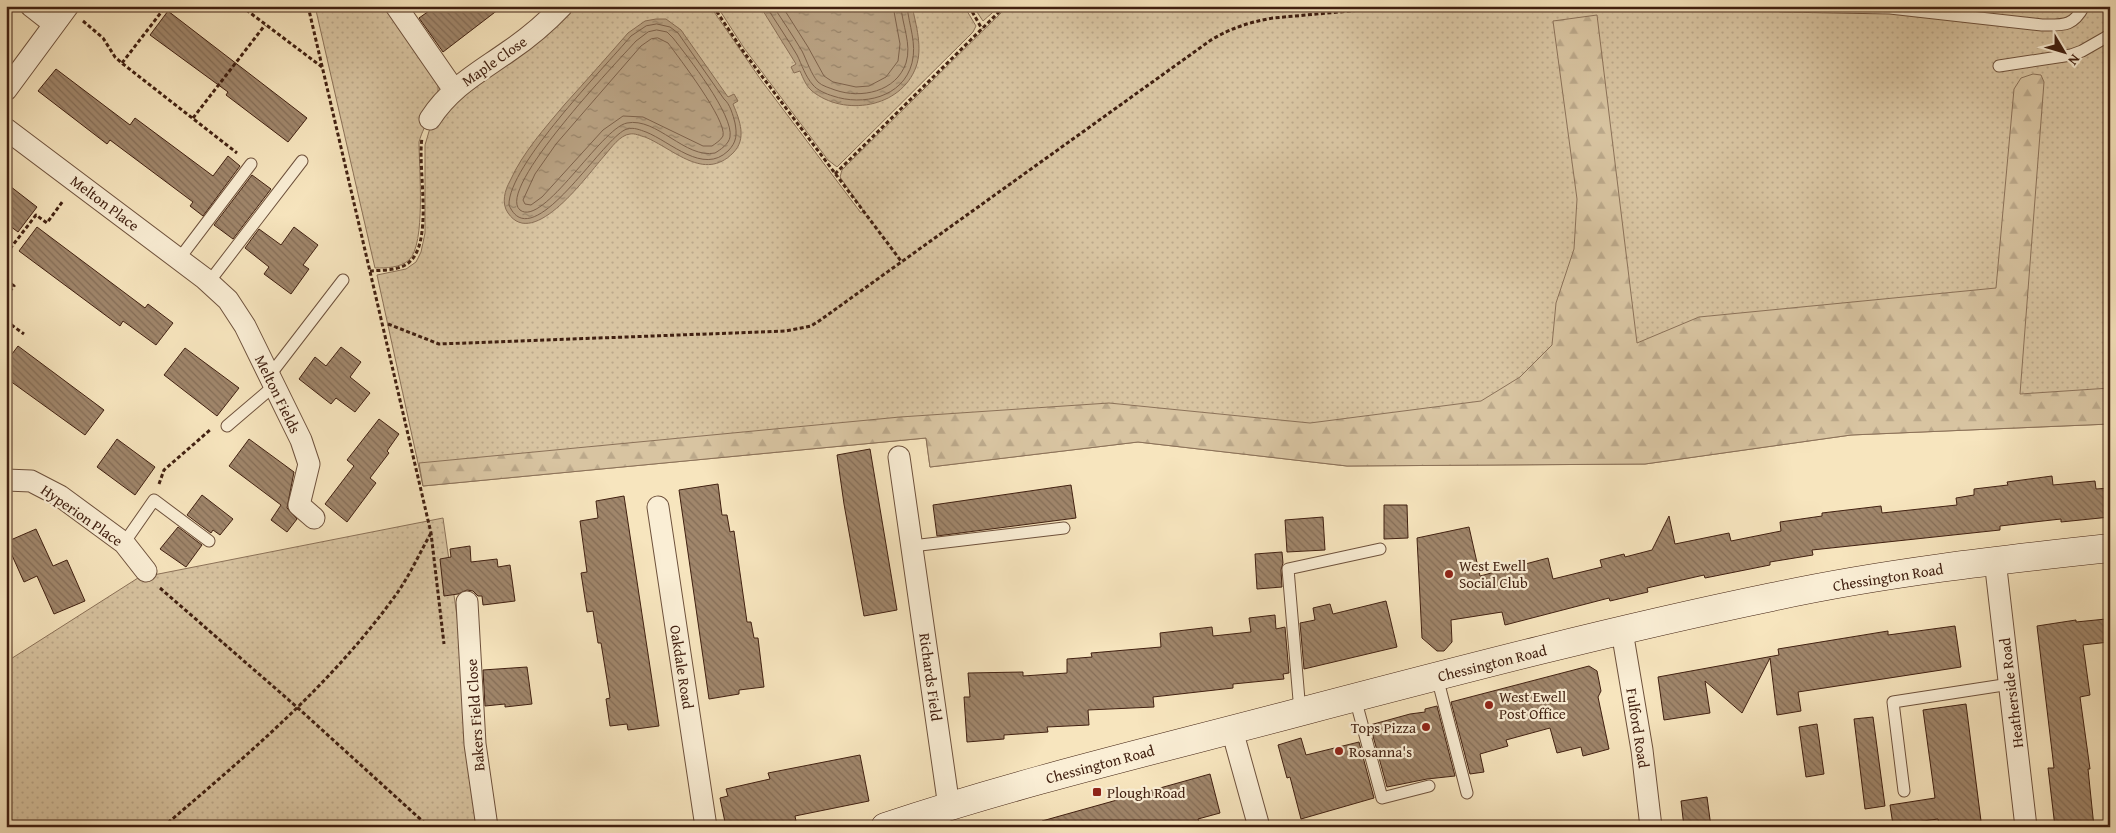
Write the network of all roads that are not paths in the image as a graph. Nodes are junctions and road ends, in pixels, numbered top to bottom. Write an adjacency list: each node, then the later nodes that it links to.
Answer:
1 (31, 6): 6 (street)
2 (396, 6): 10 (street)
3 (562, 6): 10 (street, Maple Close)
4 (1781, 6): 5 (lane)
5 (2084, 6)
6 (63, 12): 9 (street)
7 (2110, 35): 8 (lane)
8 (1999, 66)
9 (6, 90)
10 (454, 90): 11 (street, Maple Close)
11 (430, 119)
12 (6, 129): 15 (street, Melton Place)
13 (302, 161): 16 (lane)
14 (251, 164): 15 (lane)
15 (179, 259): 16 (street, Melton Place)
16 (207, 280): 18 (street, Melton Fields)
17 (343, 280): 18 (lane)
18 (272, 380): 19 (lane); 23 (street, Melton Fields)
19 (227, 426)
20 (899, 457): 27 (street, Richards Field)
21 (6, 480): 26 (street, Hyperion Place)
22 (658, 507): 44 (street, Oakdale Road)
23 (314, 518)
24 (1064, 528): 27 (lane)
25 (209, 541): 26 (lane)
26 (124, 543): 31 (street, Hyperion Place)
27 (912, 546): 42 (street, Richards Field)
28 (2110, 548): 30 (main road, Chessington Road)
29 (1380, 550): 37 (lane)
30 (1995, 560): 33 (main road, Chessington Road); 35 (street, Heatherside Road)
31 (146, 571)
32 (468, 602): 43 (street, Bakers Field Close)
33 (1622, 631): 34 (main road, Chessington Road); 47 (street, Fulford Road)
34 (1437, 677): 36 (main road, Chessington Road); 41 (lane)
35 (2010, 684): 40 (lane); 48 (street, Heatherside Road)
36 (1355, 698): 37 (main road, Chessington Road); 39 (lane)
37 (1300, 712): 38 (main road, Chessington Road)
38 (1232, 730): 42 (main road, Chessington Road); 46 (street)
39 (1429, 786)
40 (1904, 791)
41 (1467, 793)
42 (949, 807): 45 (main road, Chessington Road)
43 (487, 827)
44 (706, 827)
45 (885, 827)
46 (1259, 827)
47 (1651, 827)
48 (2026, 827)

